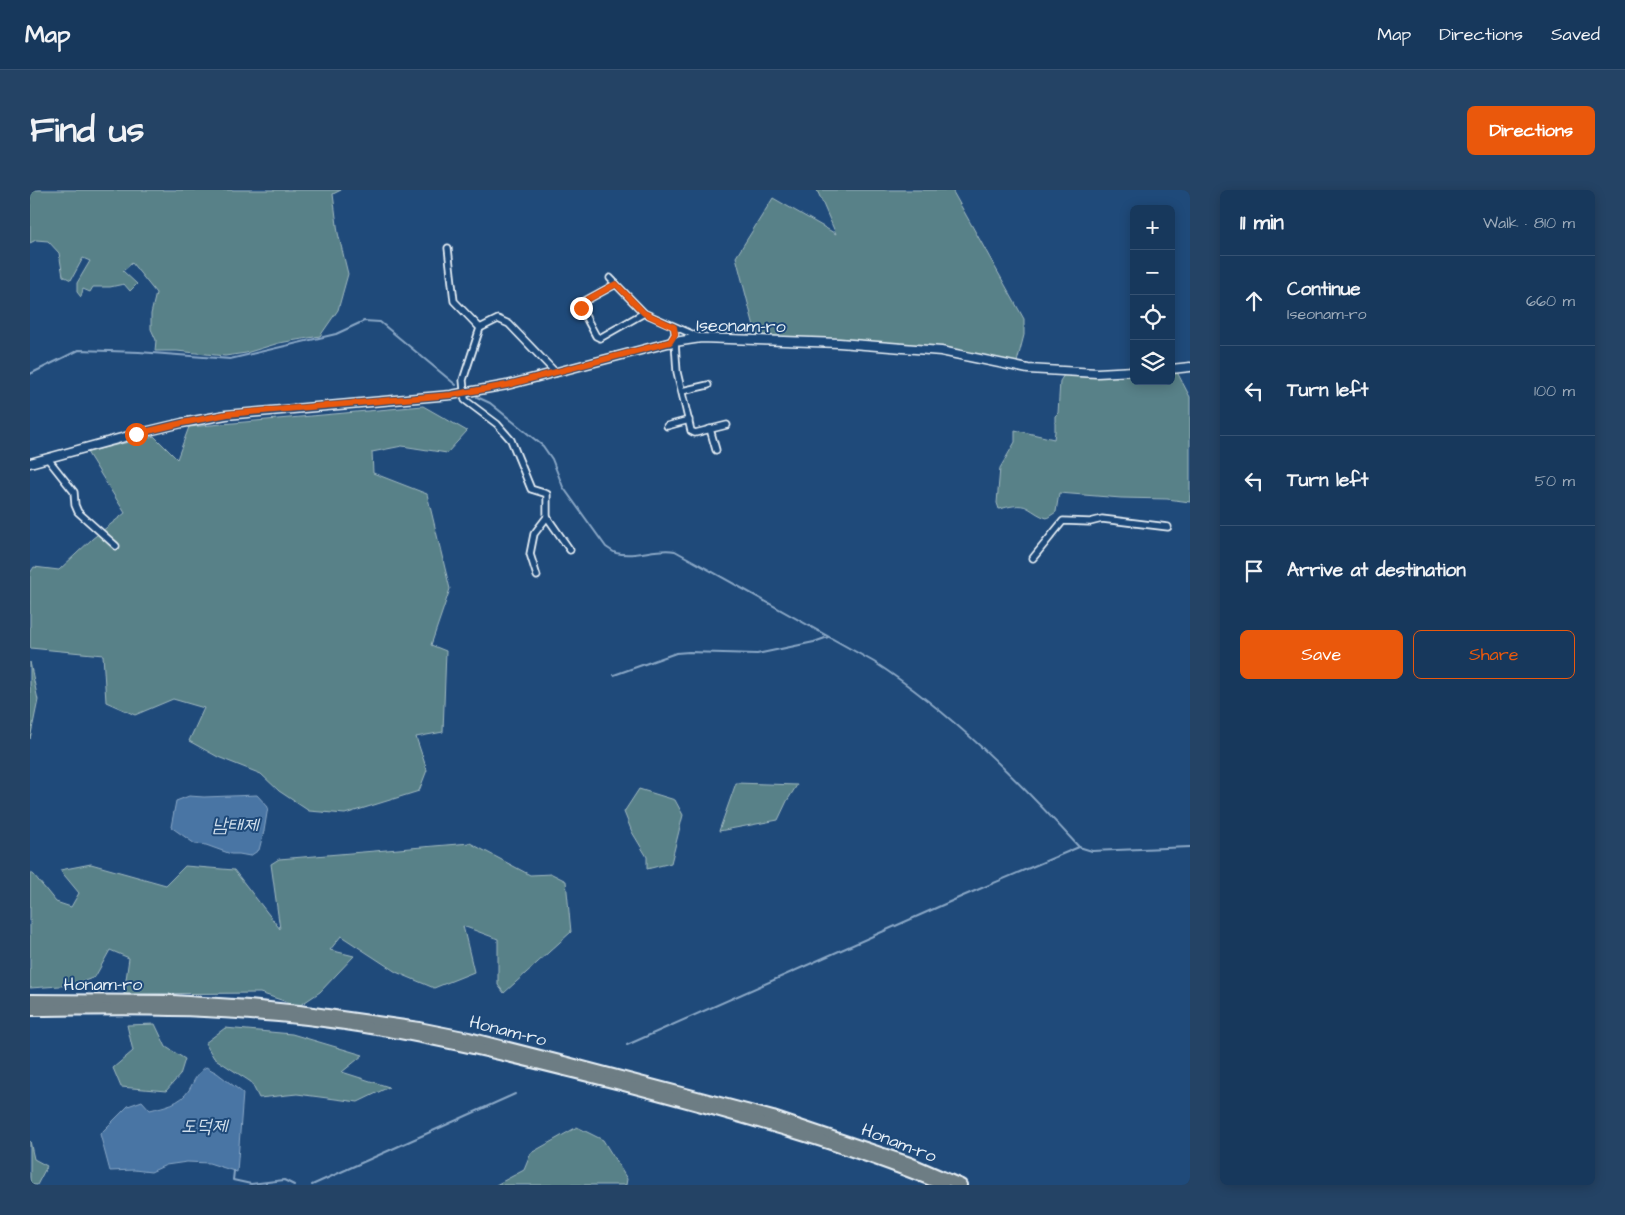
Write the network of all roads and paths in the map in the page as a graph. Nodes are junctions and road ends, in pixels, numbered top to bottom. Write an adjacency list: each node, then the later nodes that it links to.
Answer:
1 (448, 248): 6 (street)
2 (610, 278): 3 (street)
3 (616, 284): 4 (street); 4 (street)
4 (644, 313): 5 (street)
5 (674, 327): 7 (street); 8 (street)
6 (480, 328): 12 (street); 15 (street)
7 (701, 338): 8 (main road, Iseonam-ro); 11 (main road, Iseonam-ro)
8 (672, 342): 12 (main road, Iseonam-ro); 14 (street)
9 (1190, 367): 10 (main road)
10 (1175, 369)
11 (1130, 371)
12 (556, 373): 15 (main road, Iseonam-ro)
13 (708, 385): 14 (street)
14 (682, 391): 16 (street)
15 (465, 393): 21 (main road, Iseonam-ro); 23 (street)
16 (689, 420): 18 (street); 19 (street)
17 (727, 425): 19 (street)
18 (667, 426)
19 (710, 429): 20 (street)
20 (716, 450)
21 (48, 459): 22 (main road, Iseonam-ro); 25 (street)
22 (30, 464)
23 (547, 517): 26 (street); 28 (street)
24 (1168, 527): 27 (street)
25 (116, 546)
26 (570, 550)
27 (1033, 558)
28 (537, 576)
29 (30, 995): 31 (highway)
30 (30, 1000): 31 (highway, Honam-ro)
31 (84, 1000): 34 (highway, Honam-ro)
32 (30, 1010): 33 (highway, Honam-ro)
33 (943, 1185)
34 (961, 1185)

